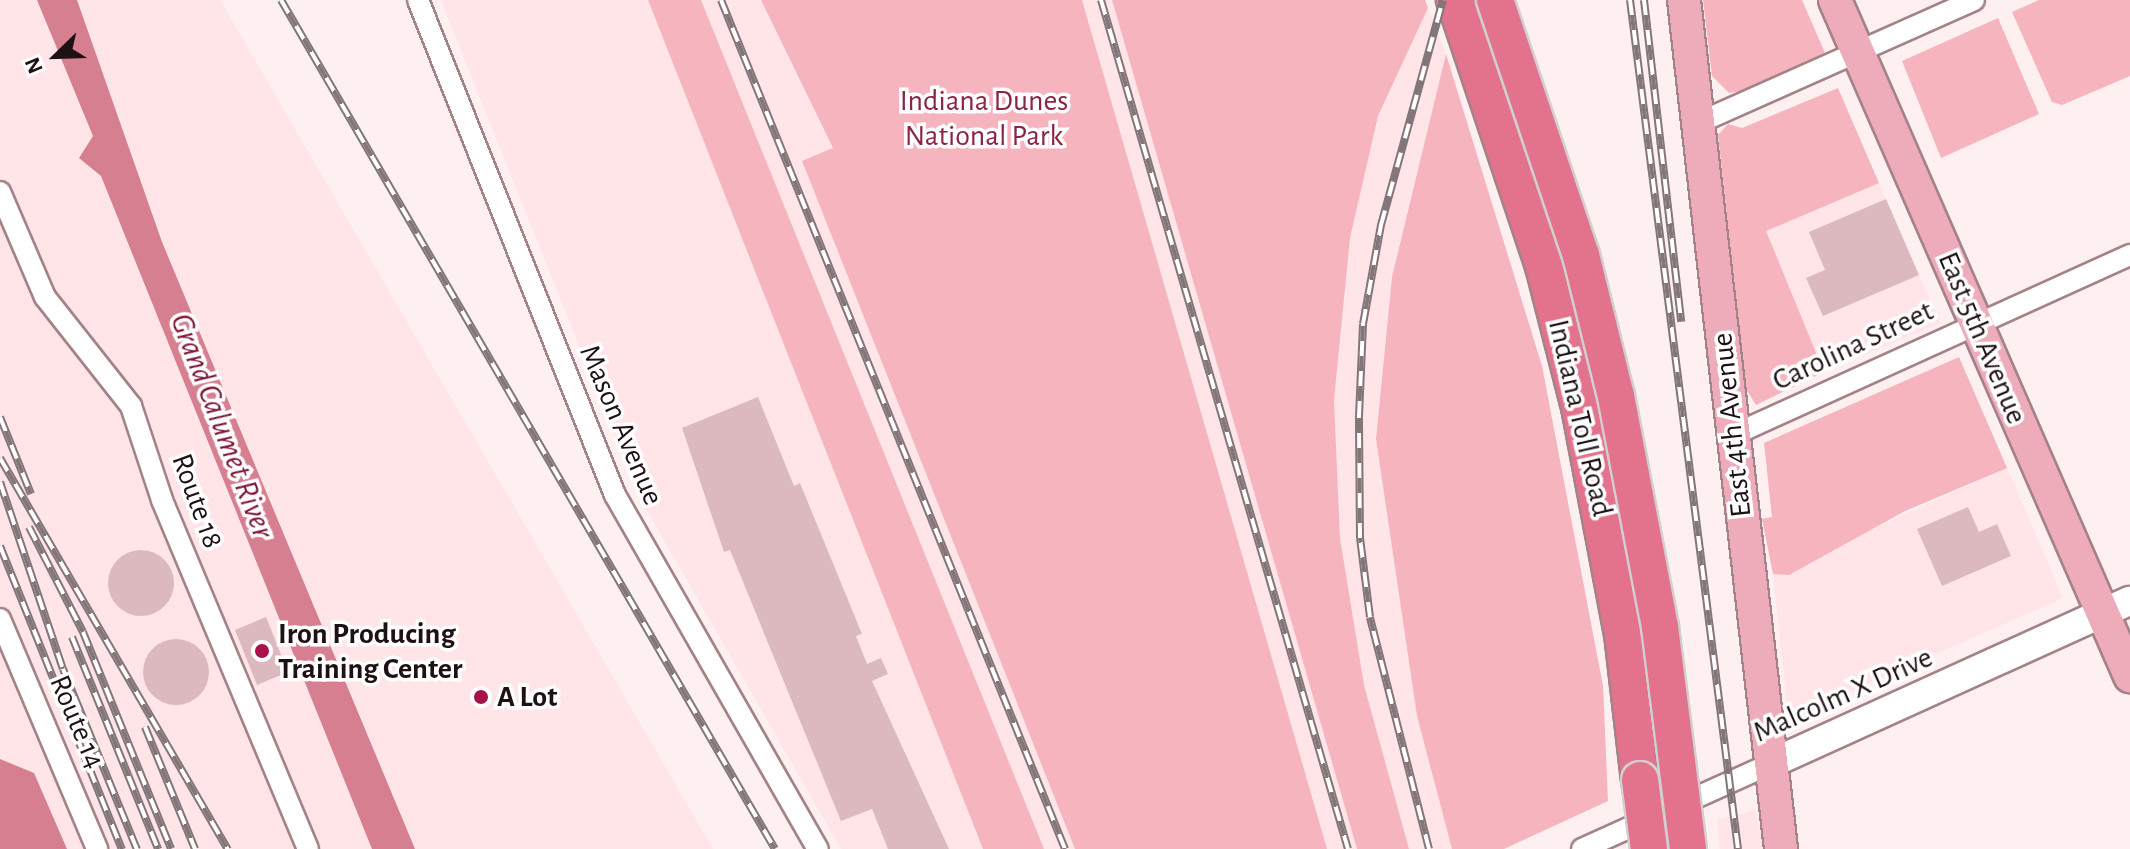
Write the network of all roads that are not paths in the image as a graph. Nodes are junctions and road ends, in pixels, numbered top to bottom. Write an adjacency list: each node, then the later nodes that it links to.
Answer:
1 (418, 0): 21 (street, Mason Avenue)
2 (1455, 0): 18 (highway, Indiana Toll Road)
3 (1495, 0): 16 (highway, Indiana Toll Road, bridge)
4 (1684, 0): 8 (main road, East 4th Avenue)
5 (1835, 0): 7 (main road, East 5th Avenue)
6 (1974, 0): 7 (street)
7 (1858, 52): 8 (street); 11 (main road, East 5th Avenue)
8 (1698, 123): 12 (main road, East 4th Avenue)
9 (0, 192): 20 (street, Route 18)
10 (2130, 255): 11 (street, Carolina Street)
11 (1975, 322): 12 (street, Carolina Street); 13 (main road, East 5th Avenue)
12 (1733, 435): 17 (main road, East 4th Avenue)
13 (2116, 607): 15 (main road, East 5th Avenue); 17 (street, Malcolm X Drive)
14 (0, 619): 19 (street, Route 14)
15 (2130, 676)
16 (1678, 761): 25 (highway, Indiana Toll Road, bridge); 26 (highway, bridge)
17 (1770, 764): 22 (street, Malcolm X Drive); 27 (main road, East 4th Avenue)
18 (1640, 780): 23 (highway, bridge); 24 (highway, Indiana Toll Road, bridge)
19 (97, 849)
20 (308, 849)
21 (818, 849)
22 (1582, 849)
23 (1641, 849)
24 (1649, 849)
25 (1688, 849)
26 (1697, 849)
27 (1781, 849)

